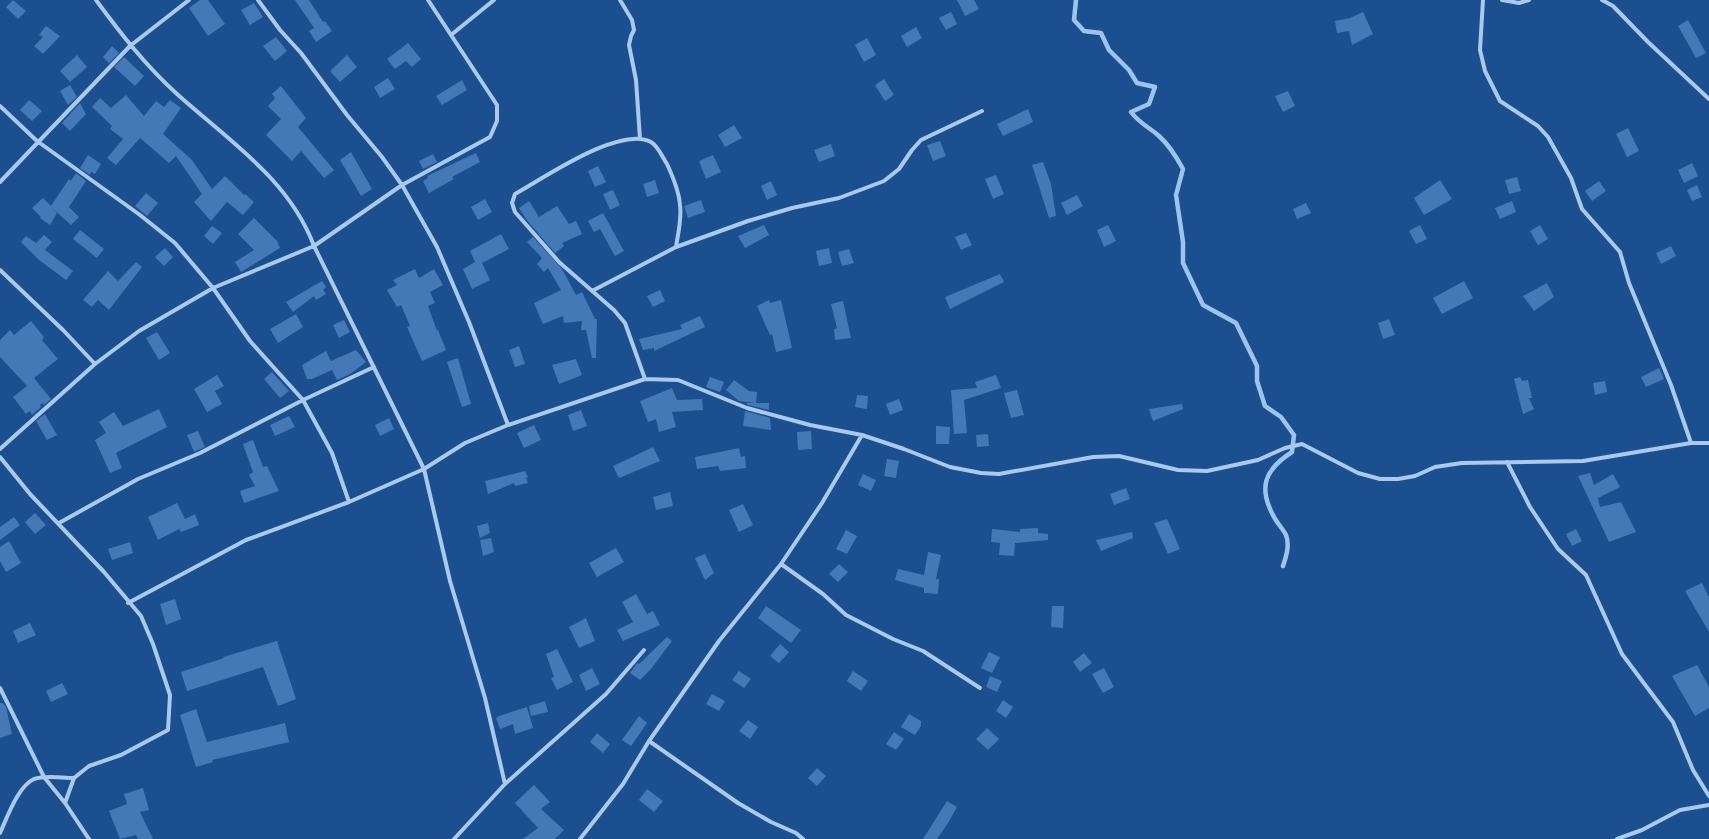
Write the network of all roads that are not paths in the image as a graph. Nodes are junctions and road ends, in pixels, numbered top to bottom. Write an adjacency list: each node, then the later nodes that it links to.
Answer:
1 (96, 0): 12 (street)
2 (189, 0): 12 (street)
3 (258, 0): 19 (street)
4 (428, 0): 11 (street)
5 (494, 0): 11 (street)
6 (620, 0): 16 (street)
7 (1483, 0): 32 (street)
8 (1502, 0): 9 (street)
9 (1529, 0)
10 (1602, 0): 13 (street)
11 (451, 35): 19 (street)
12 (130, 46): 17 (street); 20 (street)
13 (1709, 99)
14 (0, 106): 17 (street)
15 (982, 111): 21 (street)
16 (640, 139): 21 (street); 24 (street)
17 (37, 142): 18 (street); 23 (street)
18 (0, 182)
19 (402, 184): 20 (street); 29 (street)
20 (314, 246): 23 (street); 26 (street)
21 (676, 247): 24 (street)
22 (0, 270): 25 (street)
23 (212, 288): 25 (street); 28 (street)
24 (592, 291): 27 (street)
25 (95, 364): 33 (street)
26 (374, 367): 28 (street); 36 (street)
27 (645, 379): 29 (street); 30 (street)
28 (303, 400): 37 (street); 38 (street)
29 (508, 425): 36 (street)
30 (862, 435): 35 (street); 39 (street)
31 (1709, 442): 32 (street)
32 (1691, 443): 35 (street)
33 (0, 449)
34 (0, 457): 38 (street)
35 (1507, 462): 48 (street)
36 (424, 469): 37 (street); 47 (street)
37 (349, 502): 40 (street)
38 (59, 523): 40 (street)
39 (781, 564): 43 (street); 44 (street)
40 (128, 603): 46 (street)
41 (644, 650): 47 (street)
42 (0, 688): 45 (street)
43 (980, 688)
44 (649, 741): 54 (street); 55 (street)
45 (44, 777): 46 (street); 49 (street); 51 (street)
46 (74, 778): 49 (street)
47 (505, 784): 53 (street)
48 (1709, 796)
49 (65, 803): 52 (street)
50 (1709, 805): 56 (street)
51 (0, 833)
52 (89, 839)
53 (454, 839)
54 (580, 839)
55 (803, 839)
56 (1617, 839)

